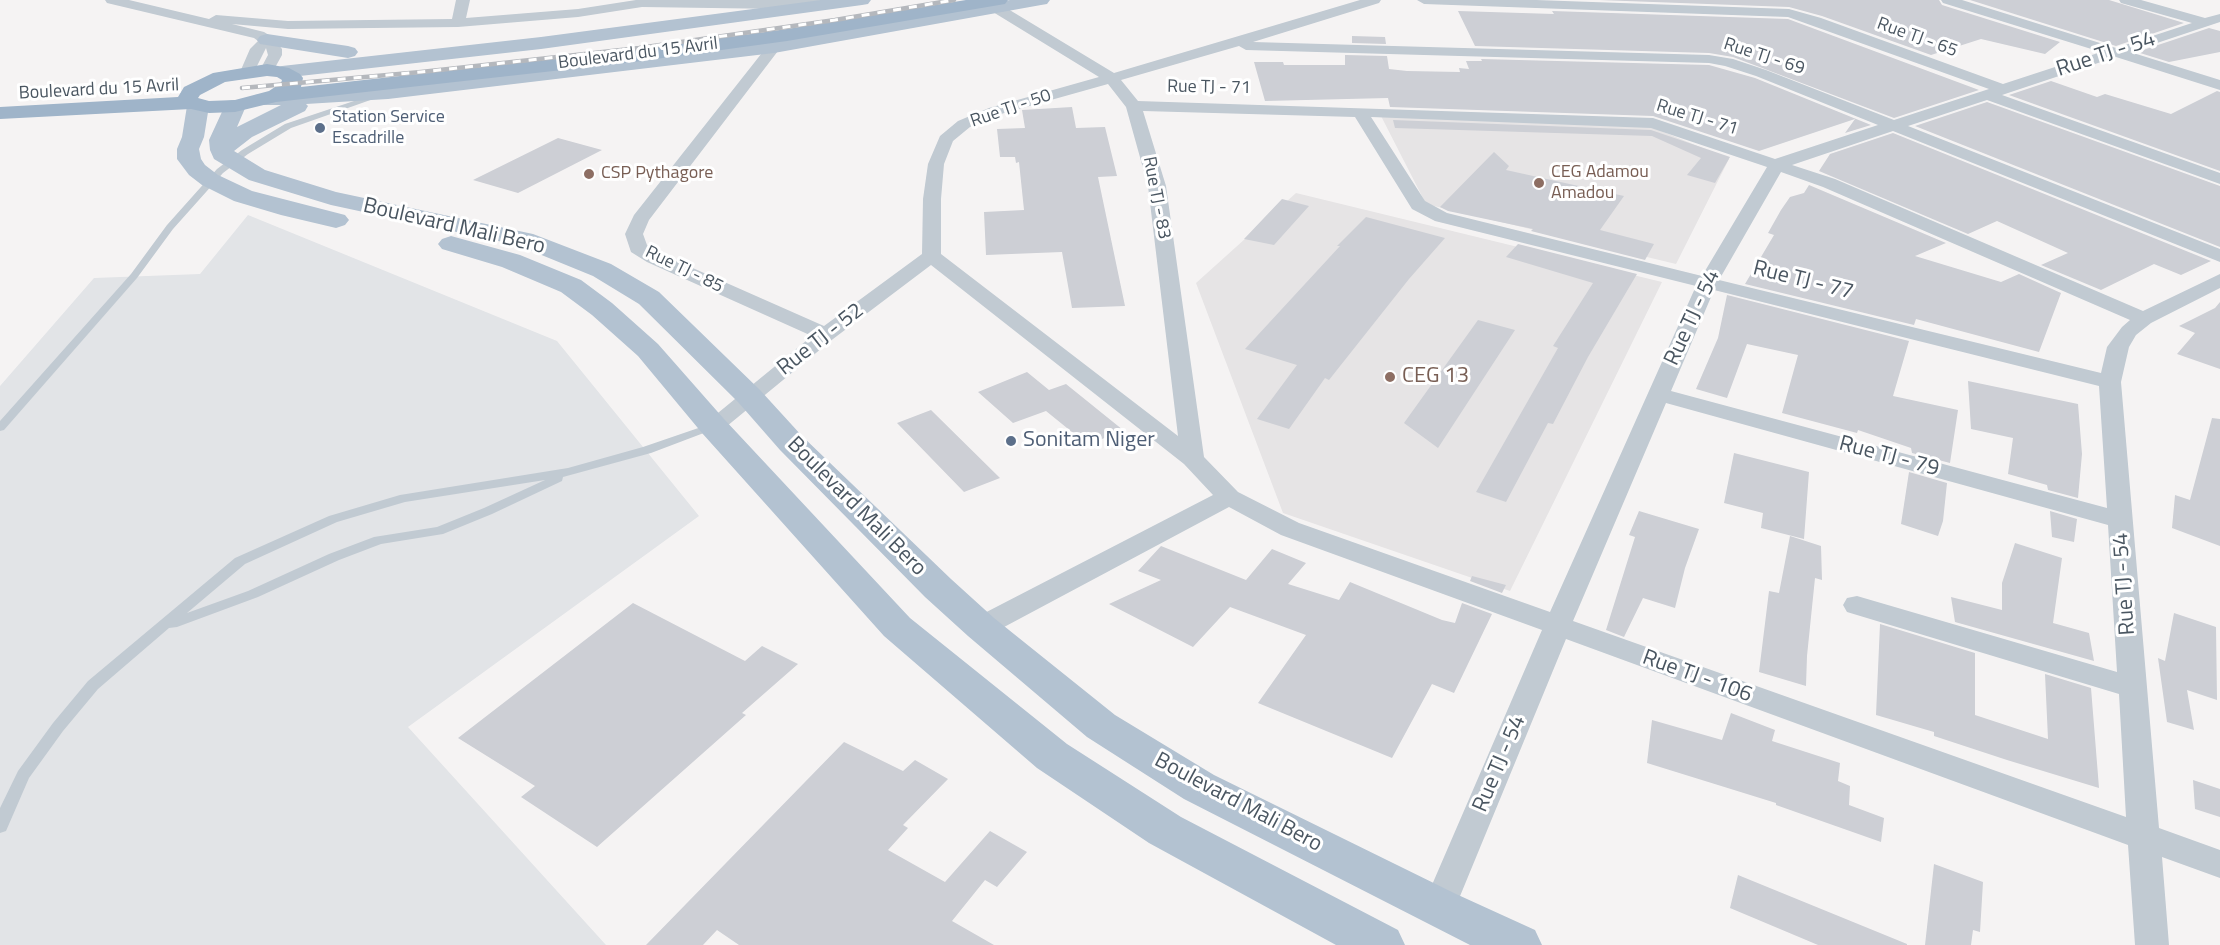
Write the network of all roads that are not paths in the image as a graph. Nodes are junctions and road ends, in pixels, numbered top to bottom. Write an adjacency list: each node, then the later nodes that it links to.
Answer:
1 (112, 0): 15 (street)
2 (463, 0): 16 (street)
3 (832, 0): 12 (street)
4 (862, 0): 22 (main road, Boulevard du 15 Avril)
5 (915, 0): 23 (highway, Boulevard du 15 Avril)
6 (1041, 0): 13 (main road, Boulevard du 15 Avril)
7 (1374, 0): 19 (street, Rue TJ - 50)
8 (1424, 0): 26 (street, Rue TJ - 65)
9 (1948, 0): 21 (street)
10 (2126, 0): 17 (street)
11 (629, 2): 12 (street); 16 (street)
12 (746, 3)
13 (999, 4): 20 (main road, Boulevard du 15 Avril); 24 (street, Rue TJ - 83); 30 (highway, Boulevard du 15 Avril)
14 (226, 6): 15 (street)
15 (214, 21): 16 (street); 18 (street)
16 (458, 23)
17 (2216, 23): 21 (street, Rue TJ - 54)
18 (267, 40): 22 (main road); 23 (street)
19 (1229, 45): 24 (street, Rue TJ - 50); 36 (street, Rue TJ - 69)
20 (774, 47): 27 (main road, Boulevard du 15 Avril); 45 (street, Rue TJ - 85)
21 (2114, 51): 25 (street); 26 (street, Rue TJ - 54)
22 (396, 58): 23 (main road, Boulevard du 15 Avril)
23 (271, 72): 30 (highway); 31 (highway)
24 (1110, 77): 33 (street, Rue TJ - 83); 40 (street, Rue TJ - 50)
25 (2220, 86)
26 (1994, 91): 36 (street, Rue TJ - 54); 39 (street, Rue TJ - 65)
27 (388, 93): 29 (main road, Boulevard du 15 Avril); 37 (lane)
28 (0, 94): 31 (highway, Boulevard du 15 Avril)
29 (342, 96): 30 (main road, Boulevard du 15 Avril); 32 (main road, Boulevard du 15 Avril)
30 (256, 102): 31 (highway, Boulevard du 15 Avril); 32 (main road, Boulevard du 15 Avril); 37 (main road)
31 (195, 105): 35 (highway, Boulevard du 15 Avril); 37 (main road, Boulevard Mali Bero)
32 (297, 106): 37 (main road)
33 (1134, 106): 34 (street, Rue TJ - 71); 51 (street, Rue TJ - 83)
34 (1360, 112): 38 (street, Rue TJ - 71); 43 (street, Rue TJ - 77)
35 (0, 113)
36 (1893, 126): 38 (street, Rue TJ - 54); 41 (street, Rue TJ - 69)
37 (221, 164): 48 (main road, Boulevard Mali Bero); 49 (main road, Boulevard Mali Bero); 50 (lane)
38 (1777, 164): 43 (street, Rue TJ - 54); 44 (street, Rue TJ - 71)
39 (2220, 179)
40 (931, 256): 45 (street, Rue TJ - 52); 51 (street)
41 (2220, 256)
42 (2220, 280): 44 (street, Rue TJ - 54)
43 (1708, 282): 46 (street, Rue TJ - 77); 47 (street, Rue TJ - 54)
44 (2144, 319): 46 (street, Rue TJ - 54)
45 (826, 335): 48 (street, Rue TJ - 52)
46 (2110, 382): 54 (street, Rue TJ - 54)
47 (1658, 394): 54 (street, Rue TJ - 79); 58 (street, Rue TJ - 54)
48 (749, 396): 49 (street, Rue TJ - 52); 57 (main road, Boulevard Mali Bero)
49 (713, 426): 52 (lane); 64 (main road, Boulevard Mali Bero)
50 (0, 428)
51 (1192, 459): 53 (street, Rue TJ - 106)
52 (569, 472): 56 (lane); 56 (lane)
53 (1229, 497): 57 (street); 58 (street, Rue TJ - 106)
54 (2120, 520): 59 (street, Rue TJ - 54)
55 (1857, 605): 59 (street)
56 (162, 627): 60 (lane)
57 (981, 627): 63 (main road, Boulevard Mali Bero)
58 (1557, 627): 61 (street, Rue TJ - 106); 63 (street, Rue TJ - 54)
59 (2132, 687): 61 (street, Rue TJ - 54)
60 (0, 826)
61 (2145, 837): 62 (street, Rue TJ - 106); 66 (street, Rue TJ - 54)
62 (2220, 864)
63 (1439, 908): 65 (main road, Boulevard Mali Bero)
64 (1381, 945)
65 (1518, 945)
66 (2152, 945)

